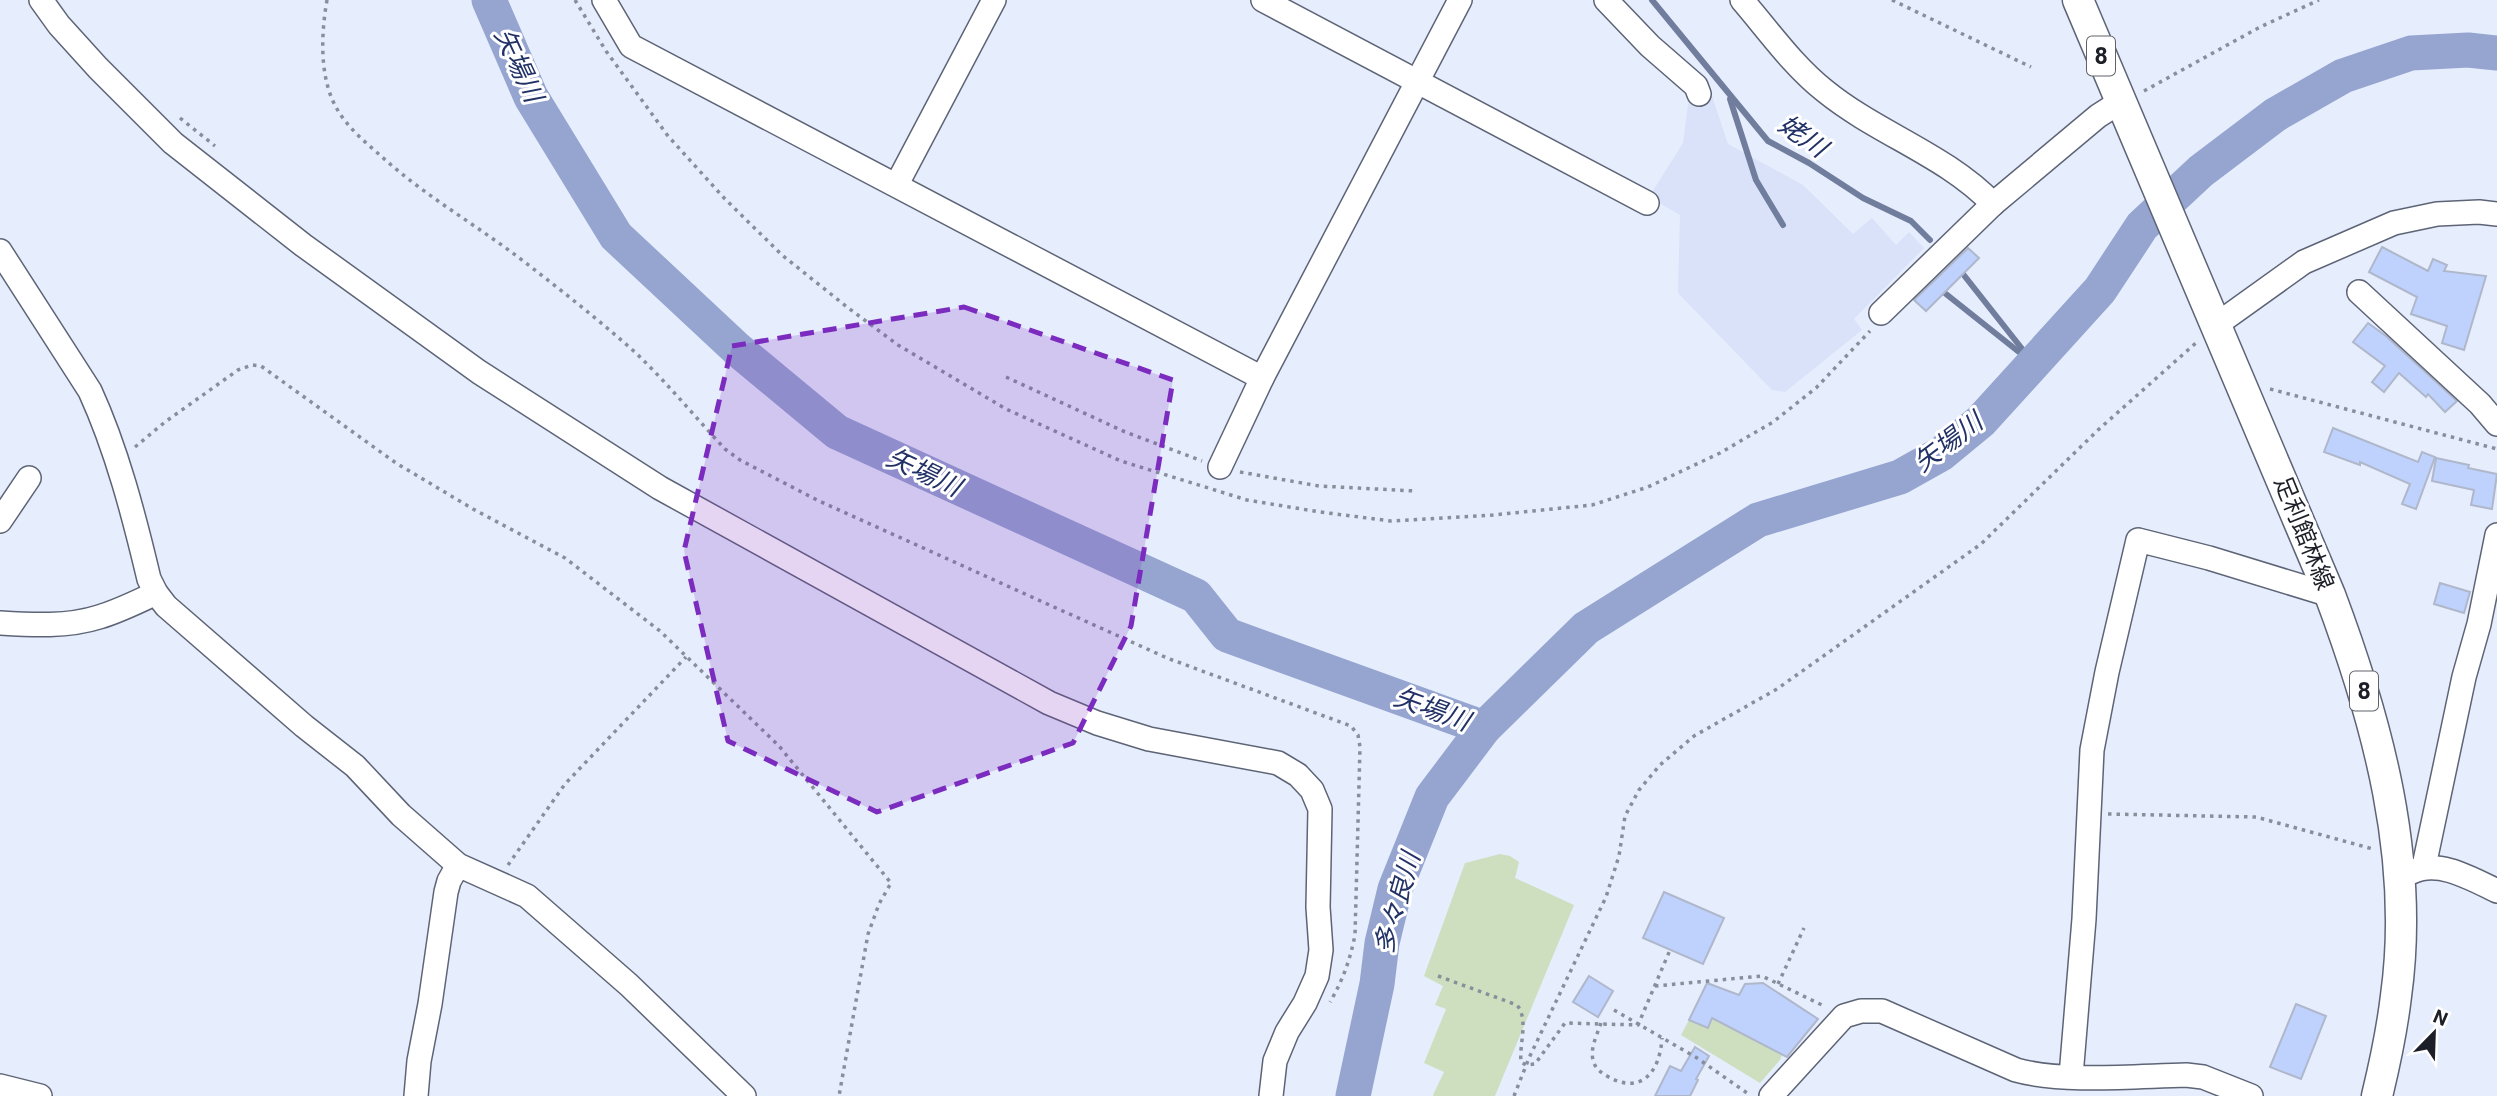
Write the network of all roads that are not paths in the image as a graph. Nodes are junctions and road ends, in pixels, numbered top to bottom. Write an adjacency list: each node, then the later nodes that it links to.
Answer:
1 (41, 0): 38 (street)
2 (604, 0): 12 (street)
3 (994, 0): 12 (street)
4 (1263, 0): 9 (street)
5 (1460, 0): 9 (street)
6 (1606, 0): 10 (street)
7 (1742, 0): 14 (street)
8 (2078, 0): 11 (main road, 足利館林線 / 8)
9 (1417, 83): 13 (street); 20 (street)
10 (1699, 94)
11 (2126, 103): 14 (street); 19 (main road, 足利館林線 / 8)
12 (897, 184): 20 (street)
13 (1647, 203)
14 (1993, 204): 18 (street)
15 (2497, 214): 19 (street)
16 (0, 251): 26 (street)
17 (2359, 292): 21 (street)
18 (1881, 313)
19 (2213, 318): 27 (main road, 足利館林線 / 8)
20 (1262, 378): 22 (street)
21 (2497, 424)
22 (1220, 467)
23 (29, 478): 24 (street)
24 (0, 521)
25 (2497, 535): 29 (street)
26 (156, 593): 28 (street); 30 (street)
27 (2330, 595): 31 (main road, 足利館林線 / 8); 33 (street)
28 (0, 623)
29 (2488, 627): 31 (street)
30 (458, 865): 36 (street); 37 (street)
31 (2407, 866): 32 (street); 41 (main road, 足利館林線 / 8)
32 (2497, 891)
33 (2071, 1076): 39 (street); 40 (street)
34 (0, 1086): 35 (street)
35 (40, 1096)
36 (416, 1096)
37 (744, 1096)
38 (1271, 1096)
39 (1771, 1096)
40 (2251, 1096)
41 (2377, 1096)

